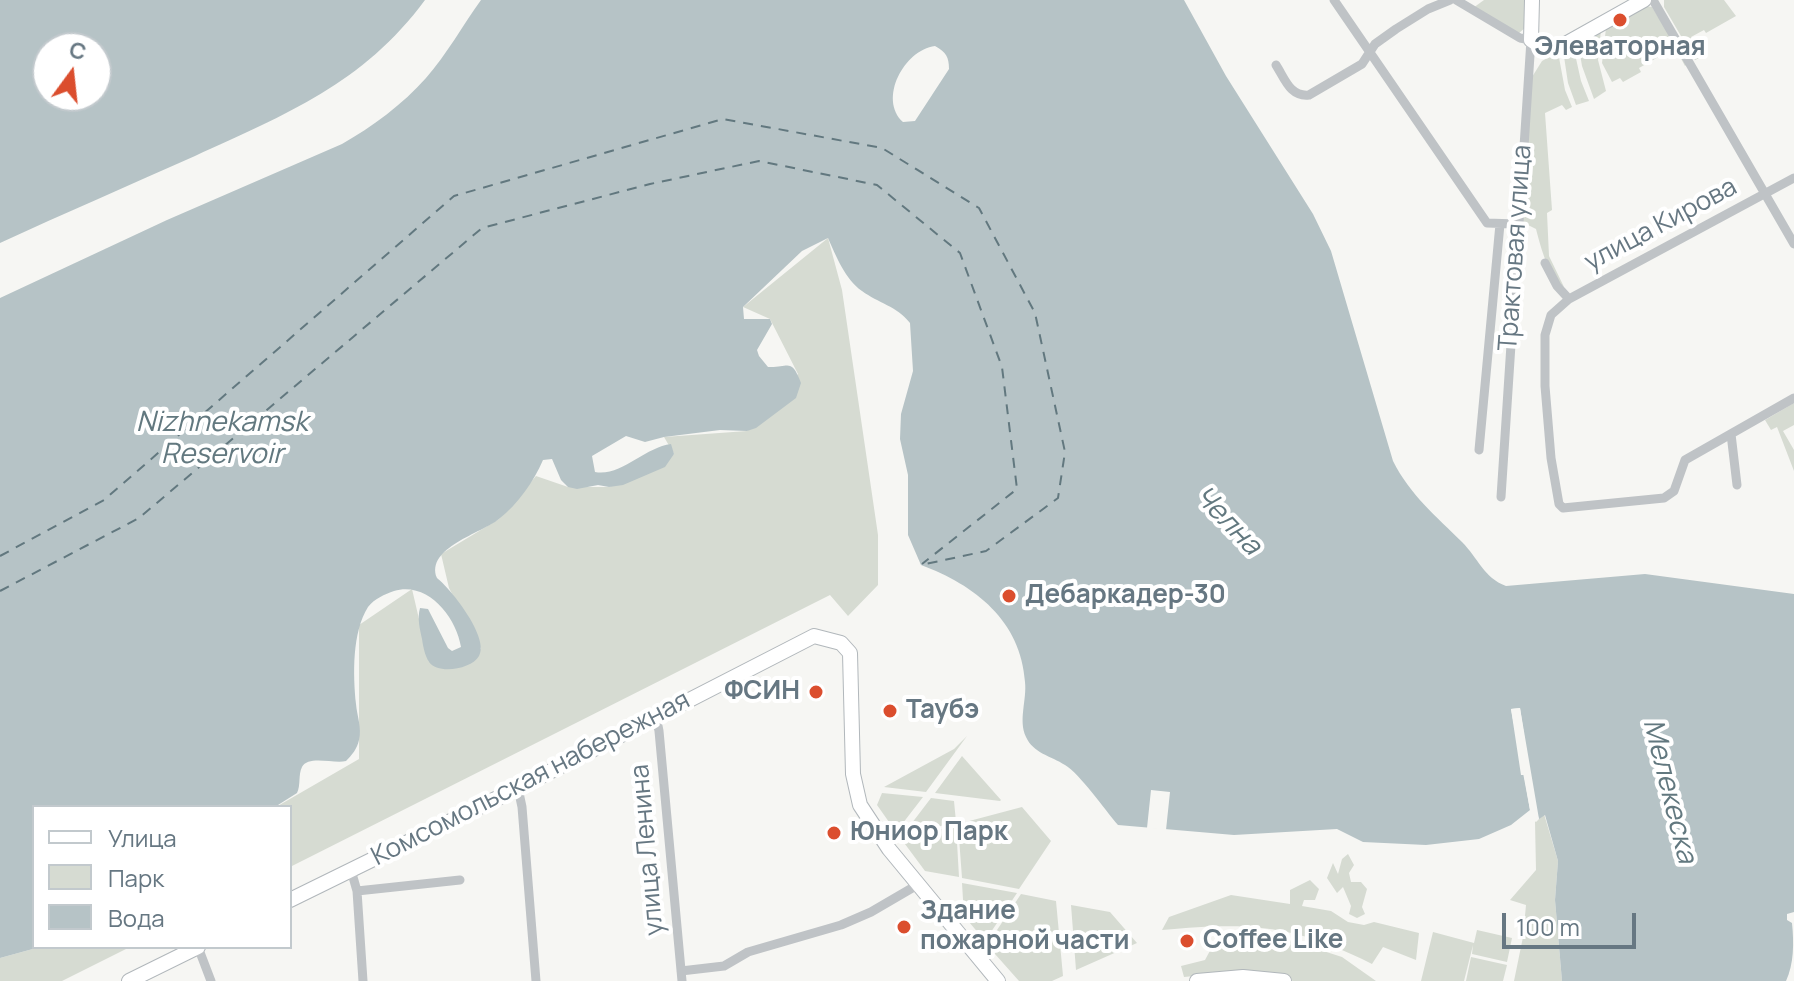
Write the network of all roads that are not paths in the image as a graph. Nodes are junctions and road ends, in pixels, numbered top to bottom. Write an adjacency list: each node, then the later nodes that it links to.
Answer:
1 (1334, 0): 8 (street)
2 (1450, 0): 8 (street)
3 (1456, 0): 7 (street)
4 (1532, 0): 7 (street, Трактовая улица)
5 (1644, 0): 7 (street)
6 (1653, 0): 11 (street)
7 (1531, 40): 13 (street, Трактовая улица)
8 (1370, 54): 9 (street); 12 (street)
9 (1276, 65)
10 (1794, 178): 11 (street, улица Кирова)
11 (1766, 194): 14 (street); 16 (street, улица Кирова)
12 (1500, 224): 13 (street); 19 (street)
13 (1517, 224): 21 (street, Трактовая улица)
14 (1794, 244)
15 (1545, 263): 16 (street)
16 (1569, 299): 18 (street, улица Кирова)
17 (1794, 398): 18 (street)
18 (1731, 434): 20 (street)
19 (1479, 450)
20 (1737, 485)
21 (1501, 497)
22 (656, 716): 23 (street, Комсомольская набережная); 26 (street, Комсомольская набережная); 31 (street, улица Ленина)
23 (518, 788): 24 (street, Комсомольская набережная); 35 (street)
24 (351, 870): 27 (street); 28 (street, Комсомольская набережная)
25 (460, 880): 27 (street)
26 (919, 884): 31 (street); 36 (street)
27 (357, 891): 34 (street)
28 (292, 899)
29 (194, 949): 32 (street)
30 (199, 949): 33 (street)
31 (681, 976)
32 (129, 981)
33 (211, 981)
34 (363, 981)
35 (536, 981)
36 (998, 981)
37 (1197, 981): 38 (street)
38 (1284, 981)

